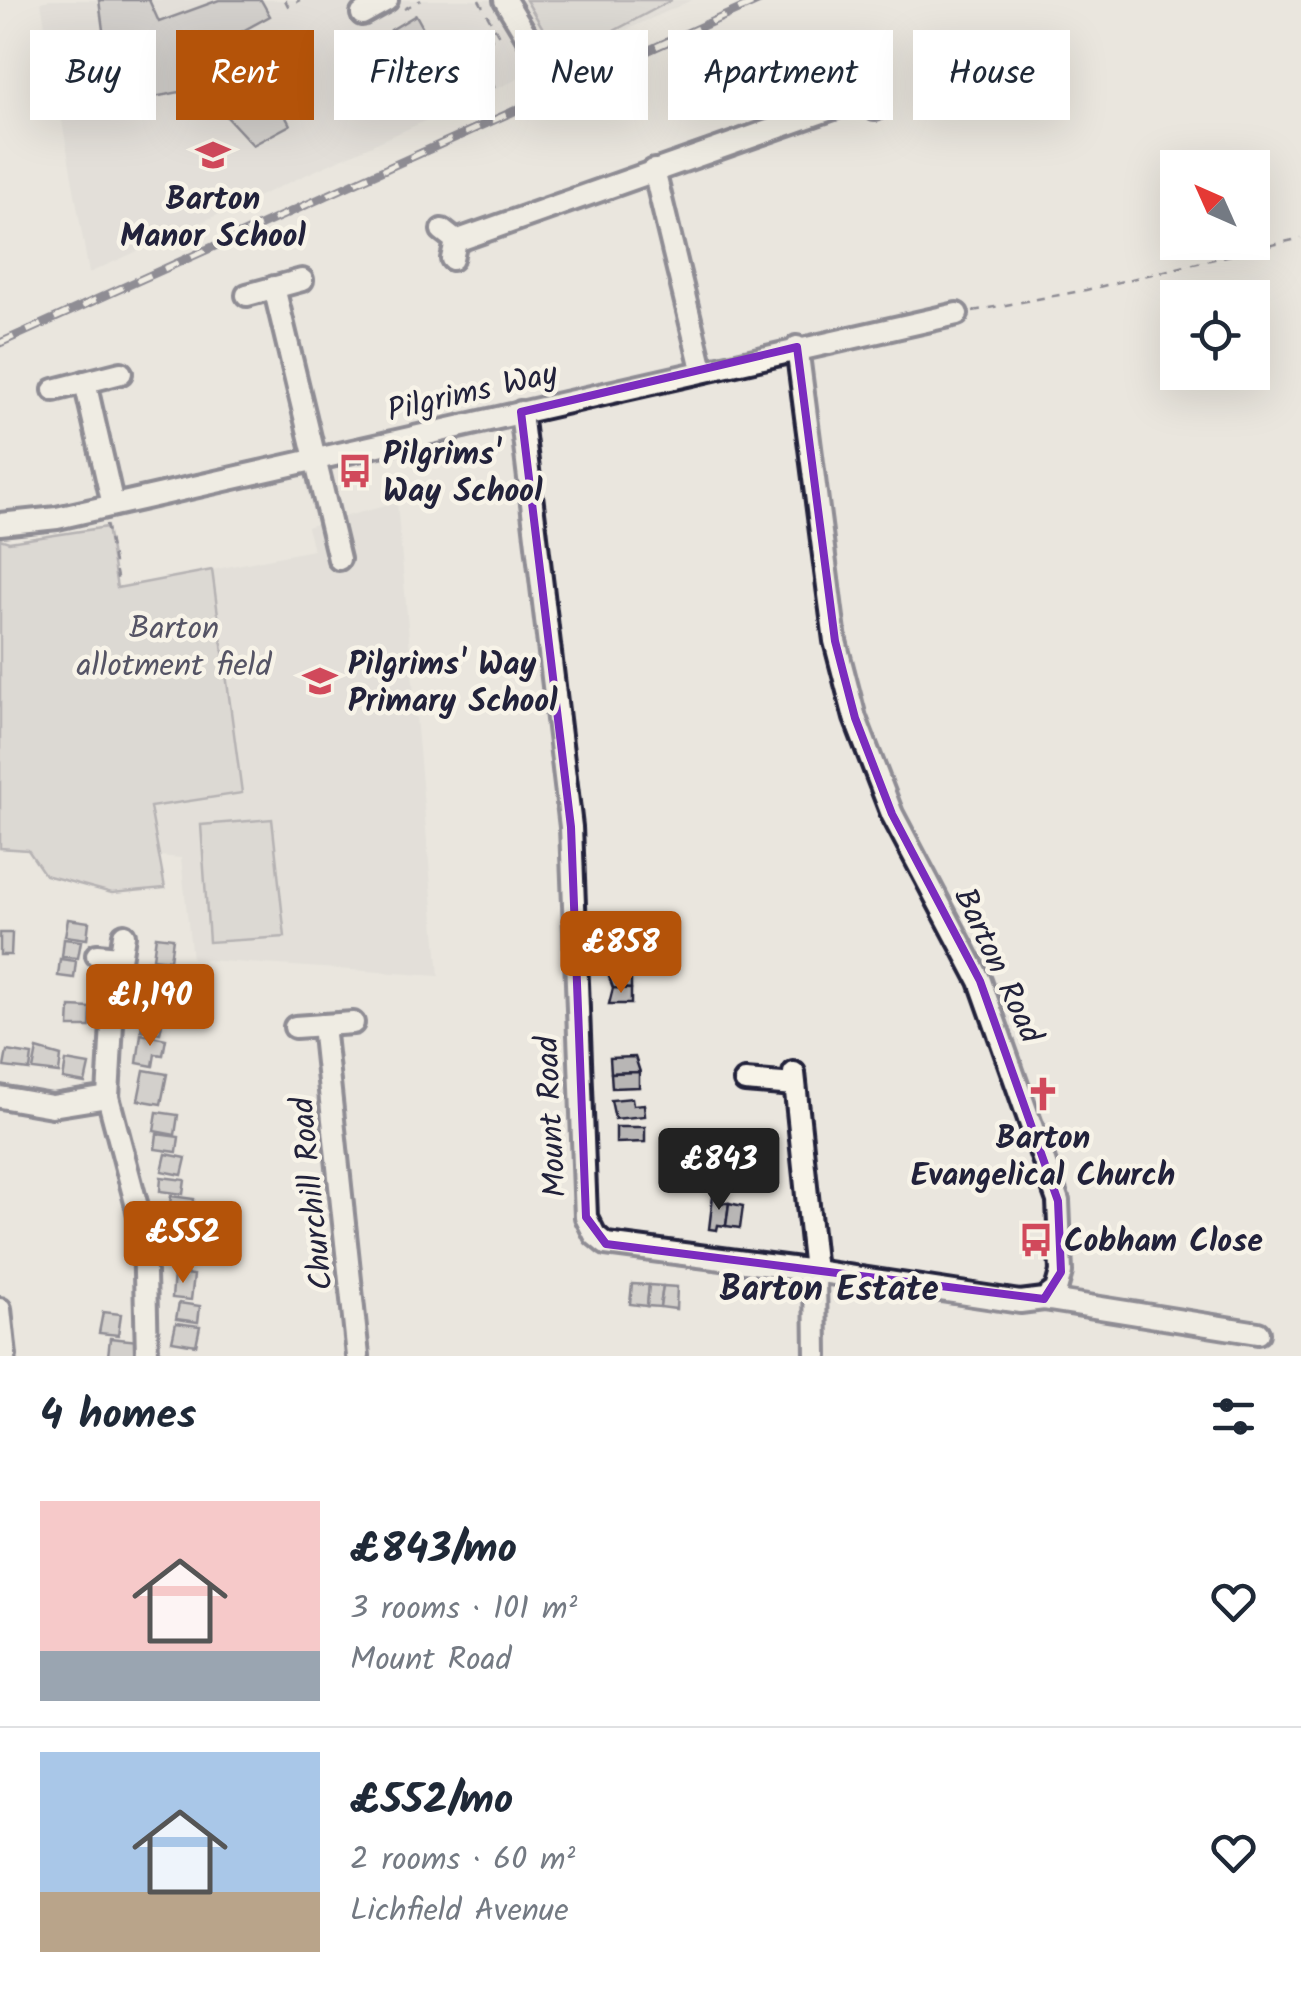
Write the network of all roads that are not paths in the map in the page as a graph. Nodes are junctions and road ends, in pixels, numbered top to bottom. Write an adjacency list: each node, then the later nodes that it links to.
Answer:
1 (386, 0): 3 (street)
2 (505, 0): 4 (street)
3 (362, 14)
4 (523, 30)
5 (797, 120): 6 (street)
6 (654, 170): 7 (street); 13 (street)
7 (450, 243)
8 (302, 280): 9 (street)
9 (274, 288): 10 (street); 18 (street)
10 (247, 295)
11 (956, 314): 12 (street, Pilgrims Way)
12 (797, 347): 13 (street, Pilgrims Way); 32 (street, Barton Road)
13 (702, 369): 17 (street, Pilgrims Way)
14 (121, 373): 15 (street)
15 (85, 382): 16 (street); 19 (street)
16 (54, 390)
17 (521, 412): 18 (street, Pilgrims Way); 31 (street, Mount Road)
18 (312, 457): 19 (street, Pilgrims Way); 21 (street)
19 (108, 506): 20 (street, Pilgrims Way)
20 (0, 524)
21 (338, 559)
22 (124, 935): 24 (street)
23 (97, 955): 24 (street)
24 (120, 957): 30 (street)
25 (353, 1023): 26 (street)
26 (324, 1026): 27 (street); 37 (street, Churchill Road)
27 (296, 1028)
28 (745, 1081): 31 (street)
29 (0, 1097): 30 (street)
30 (108, 1097): 36 (street)
31 (815, 1271): 32 (street); 38 (street)
32 (1044, 1299): 34 (street)
33 (0, 1309): 35 (street)
34 (1258, 1332)
35 (5, 1356)
36 (147, 1356)
37 (358, 1356)
38 (816, 1356)

